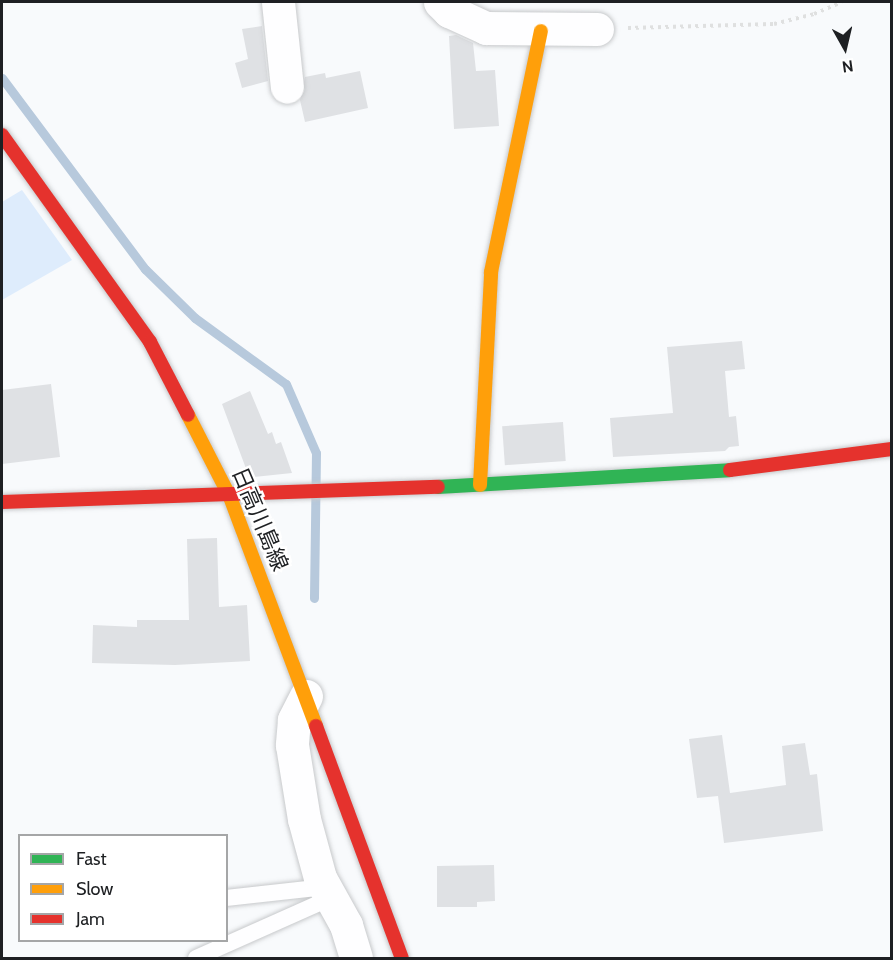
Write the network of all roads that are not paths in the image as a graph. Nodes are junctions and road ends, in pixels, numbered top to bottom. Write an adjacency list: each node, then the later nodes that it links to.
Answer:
1 (278, 2): 5 (street)
2 (440, 2): 4 (street)
3 (597, 29): 4 (street)
4 (541, 31): 8 (street)
5 (287, 87)
6 (2, 135): 9 (street, 日高川島線)
7 (891, 449): 8 (street)
8 (480, 485): 9 (street)
9 (230, 497): 10 (street); 11 (street, 日高川島線)
10 (2, 501)
11 (306, 696): 12 (street); 16 (street, 日高川島線)
12 (328, 892): 13 (lane); 14 (lane); 15 (street)
13 (228, 898)
14 (196, 958)
15 (356, 958)
16 (402, 958)

